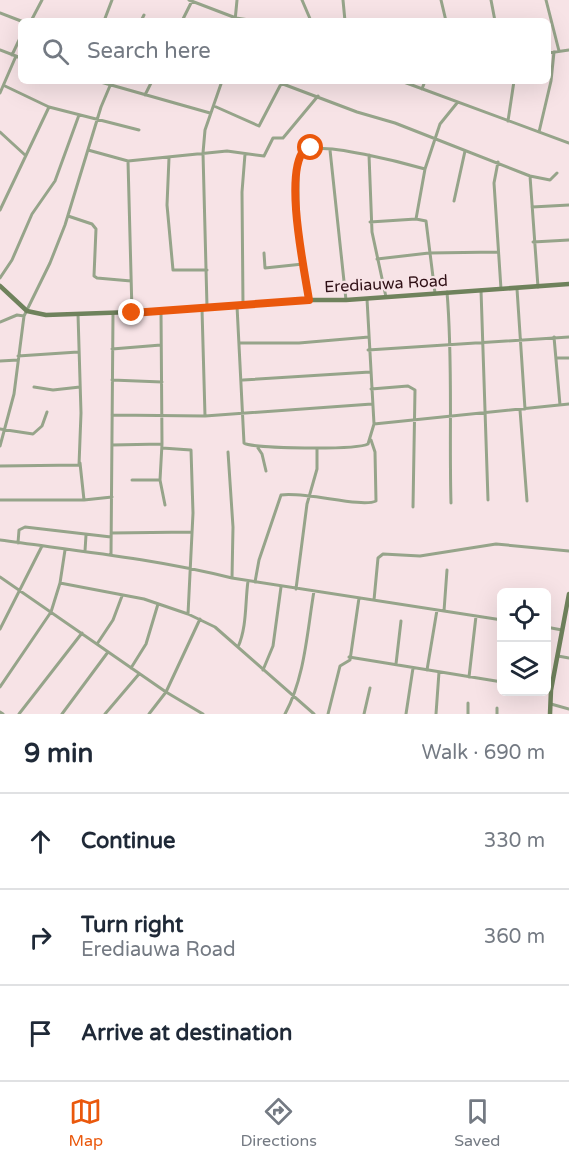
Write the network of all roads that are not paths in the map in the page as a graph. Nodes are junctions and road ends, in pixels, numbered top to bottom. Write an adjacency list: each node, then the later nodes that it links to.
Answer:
1 (42, 0): 12 (street)
2 (112, 0): 13 (street)
3 (191, 0): 15 (street); 16 (street)
4 (237, 0): 17 (street)
5 (302, 0): 18 (street)
6 (343, 0): 19 (street)
7 (441, 0): 20 (street)
8 (491, 0): 21 (street)
9 (546, 0): 22 (street)
10 (0, 13): 23 (street)
11 (144, 15): 14 (street)
12 (33, 18)
13 (105, 18)
14 (142, 18)
15 (183, 18)
16 (231, 18)
17 (235, 18)
18 (310, 18)
19 (345, 18)
20 (445, 18)
21 (494, 18)
22 (551, 18)
23 (18, 20)
24 (551, 20): 28 (street)
25 (18, 44): 31 (street)
26 (0, 50): 31 (street)
27 (569, 50): 28 (street)
28 (559, 51): 30 (street)
29 (551, 52): 30 (street)
30 (554, 52): 33 (street)
31 (14, 55): 32 (street); 43 (street)
32 (18, 57)
33 (551, 81)
34 (111, 84): 53 (street)
35 (114, 84): 46 (street)
36 (150, 84): 46 (street)
37 (221, 84): 50 (street)
38 (281, 84): 47 (street); 50 (street)
39 (409, 84): 44 (street)
40 (424, 84): 44 (street)
41 (514, 84): 54 (street)
42 (550, 84): 57 (street)
43 (4, 86): 45 (street); 49 (street)
44 (422, 89): 48 (street)
45 (0, 93)
46 (145, 95): 51 (street)
47 (318, 96): 58 (street); 64 (street)
48 (457, 103): 54 (street); 58 (street)
49 (49, 106): 52 (street); 65 (street)
50 (214, 106): 51 (street)
51 (210, 113): 63 (street)
52 (79, 115): 53 (street); 90 (street)
53 (99, 119): 55 (street); 60 (street)
54 (508, 121): 57 (street)
55 (138, 130)
56 (0, 132): 65 (street)
57 (539, 132): 59 (street)
58 (436, 140): 62 (street); 70 (street)
59 (569, 143)
60 (88, 150): 68 (street); 79 (street)
61 (330, 150): 66 (street); 88 (street); 103 (street)
62 (465, 151): 69 (street); 75 (street)
63 (203, 153): 64 (street); 67 (street); 89 (street)
64 (245, 154): 104 (street)
65 (25, 155): 74 (street)
66 (369, 155): 70 (street); 81 (street)
67 (169, 157): 68 (street); 89 (street)
68 (128, 161): 91 (street)
69 (498, 162): 72 (street); 84 (street)
70 (425, 169): 80 (street)
71 (557, 173): 72 (street)
72 (530, 176): 77 (street)
73 (0, 190): 74 (street)
74 (8, 192): 78 (street)
75 (454, 201)
76 (569, 205): 77 (street)
77 (531, 207): 83 (street)
78 (0, 210)
79 (68, 216): 91 (street); 108 (street)
80 (416, 219): 81 (street); 85 (street)
81 (370, 222): 87 (street)
82 (569, 240): 83 (street)
83 (533, 242): 94 (street)
84 (498, 252): 85 (street); 96 (street)
85 (429, 253): 87 (street); 99 (street)
86 (264, 254): 88 (street)
87 (376, 259): 100 (street)
88 (303, 264): 102 (street)
89 (207, 270): 105 (street)
90 (0, 278)
91 (131, 281): 107 (street)
92 (569, 284): 94 (street, Erediauwa Road)
93 (0, 286): 108 (street)
94 (538, 287): 95 (street, Erediauwa Road)
95 (517, 288): 96 (street, Erediauwa Road); 115 (street)
96 (501, 289): 97 (street, Erediauwa Road)
97 (481, 290): 98 (street, Erediauwa Road); 116 (street)
98 (447, 292): 99 (street, Erediauwa Road); 118 (street)
99 (435, 293): 100 (street, Erediauwa Road)
100 (386, 297): 101 (street, Erediauwa Road)
101 (367, 298): 103 (street, Erediauwa Road); 112 (street)
102 (309, 300): 103 (street, Erediauwa Road); 104 (street, Erediauwa Road)
103 (346, 300)
104 (240, 306): 105 (street, Erediauwa Road); 117 (street)
105 (205, 309): 106 (street, Erediauwa Road); 143 (street)
106 (161, 311): 107 (street, Erediauwa Road); 119 (street)
107 (132, 313): 110 (street, Erediauwa Road)
108 (25, 314): 109 (street, Erediauwa Road); 111 (street); 123 (street)
109 (78, 314): 110 (street, Erediauwa Road); 122 (street)
110 (113, 314): 120 (street)
111 (0, 322)
112 (369, 337): 117 (street); 121 (street)
113 (554, 337): 114 (street); 115 (street); 124 (street)
114 (569, 337)
115 (521, 339): 116 (street); 137 (street)
116 (484, 342): 118 (street); 139 (street)
117 (239, 343): 129 (street)
118 (451, 344): 121 (street); 144 (street)
119 (162, 345): 120 (street); 130 (street)
120 (112, 349): 128 (street)
121 (368, 350): 127 (street)
122 (78, 352): 123 (street); 132 (street)
123 (18, 358): 126 (street); 147 (street)
124 (556, 358): 125 (street); 136 (street)
125 (569, 358)
126 (0, 361)
127 (370, 372): 129 (street); 133 (street)
128 (111, 380): 130 (street); 140 (street)
129 (243, 380): 141 (street)
130 (162, 382): 142 (street)
131 (34, 387): 132 (street)
132 (80, 387): 155 (street)
133 (371, 389): 134 (street); 145 (street)
134 (372, 404): 141 (street); 146 (street)
135 (569, 404): 136 (street)
136 (560, 405): 137 (street)
137 (522, 409): 139 (street); 165 (street)
138 (47, 412): 147 (street)
139 (484, 413): 144 (street); 164 (street)
140 (112, 415): 142 (street); 149 (street)
141 (243, 415): 143 (street); 152 (street)
142 (163, 416): 143 (street); 151 (street)
143 (205, 416)
144 (449, 416): 145 (street); 166 (street)
145 (413, 419): 146 (street); 168 (street)
146 (374, 424): 148 (street)
147 (2, 429): 150 (street)
148 (371, 440): 153 (street); 160 (street)
149 (112, 445): 151 (street); 161 (street)
150 (0, 446)
151 (162, 446): 159 (street); 169 (street)
152 (258, 448): 153 (street); 157 (street)
153 (317, 448): 160 (street)
154 (228, 452): 182 (street)
155 (80, 463): 156 (street); 163 (street)
156 (0, 466)
157 (266, 471)
158 (132, 480): 159 (street)
159 (160, 480): 167 (street)
160 (310, 496): 184 (street); 187 (street)
161 (112, 497): 163 (street); 171 (street)
162 (0, 500): 163 (street)
163 (84, 500)
164 (488, 500)
165 (527, 501)
166 (451, 503)
167 (165, 505)
168 (413, 507)
169 (192, 532): 171 (street); 179 (street)
170 (86, 535): 171 (street); 173 (street); 177 (street)
171 (111, 535): 178 (street)
172 (0, 540): 173 (street)
173 (18, 543): 174 (street)
174 (42, 546): 175 (street); 188 (street)
175 (65, 549): 177 (street); 185 (street)
176 (569, 551): 193 (street)
177 (85, 552): 178 (street)
178 (111, 555): 179 (street)
179 (190, 568): 182 (street); 198 (street)
180 (447, 570): 196 (street)
181 (0, 577): 188 (street)
182 (232, 578): 183 (street)
183 (248, 581): 184 (street); 208 (street)
184 (255, 582): 186 (street)
185 (60, 583): 191 (street); 197 (street)
186 (281, 586): 187 (street); 216 (street)
187 (296, 589): 189 (street)
188 (21, 590): 197 (street); 204 (street)
189 (314, 591): 192 (street); 227 (street)
190 (569, 594): 205 (street)
191 (122, 596): 194 (street); 207 (street)
192 (359, 598): 193 (street); 211 (street)
193 (374, 600): 195 (street)
194 (158, 604): 198 (street); 214 (street)
195 (437, 610): 196 (street); 217 (street)
196 (444, 610): 199 (street)
197 (51, 612): 206 (street); 223 (street)
198 (188, 614): 200 (street)
199 (476, 616): 201 (street); 220 (street)
200 (200, 619): 208 (street); 225 (street)
201 (497, 619)
202 (401, 621): 213 (street)
203 (551, 628): 205 (street)
204 (0, 629)
205 (562, 630): 210 (street)
206 (82, 633): 207 (street); 232 (street)
207 (97, 644): 209 (street)
208 (238, 647): 216 (street)
209 (108, 652): 214 (street); 233 (street)
210 (558, 656): 212 (street); 222 (street)
211 (349, 657): 213 (street); 239 (street)
212 (569, 658)
213 (396, 664): 215 (street)
214 (131, 668): 219 (street)
215 (413, 668): 217 (street); 241 (street)
216 (263, 670): 227 (street)
217 (427, 670): 218 (street)
218 (439, 672): 220 (street); 242 (street)
219 (139, 674): 225 (street); 234 (street)
220 (469, 677): 221 (street)
221 (497, 681)
222 (551, 682)
223 (0, 687)
224 (370, 688): 240 (street)
225 (166, 692): 235 (street); 236 (street)
226 (549, 696): 229 (street)
227 (294, 698): 237 (street); 238 (street)
228 (468, 703): 243 (street)
229 (550, 704): 231 (street); 245 (street)
230 (496, 708): 244 (street)
231 (569, 709)
232 (19, 714)
233 (62, 714)
234 (105, 714)
235 (149, 714)
236 (203, 714)
237 (285, 714)
238 (314, 714)
239 (328, 714)
240 (364, 714)
241 (406, 714)
242 (436, 714)
243 (468, 714)
244 (497, 714)
245 (550, 714)

